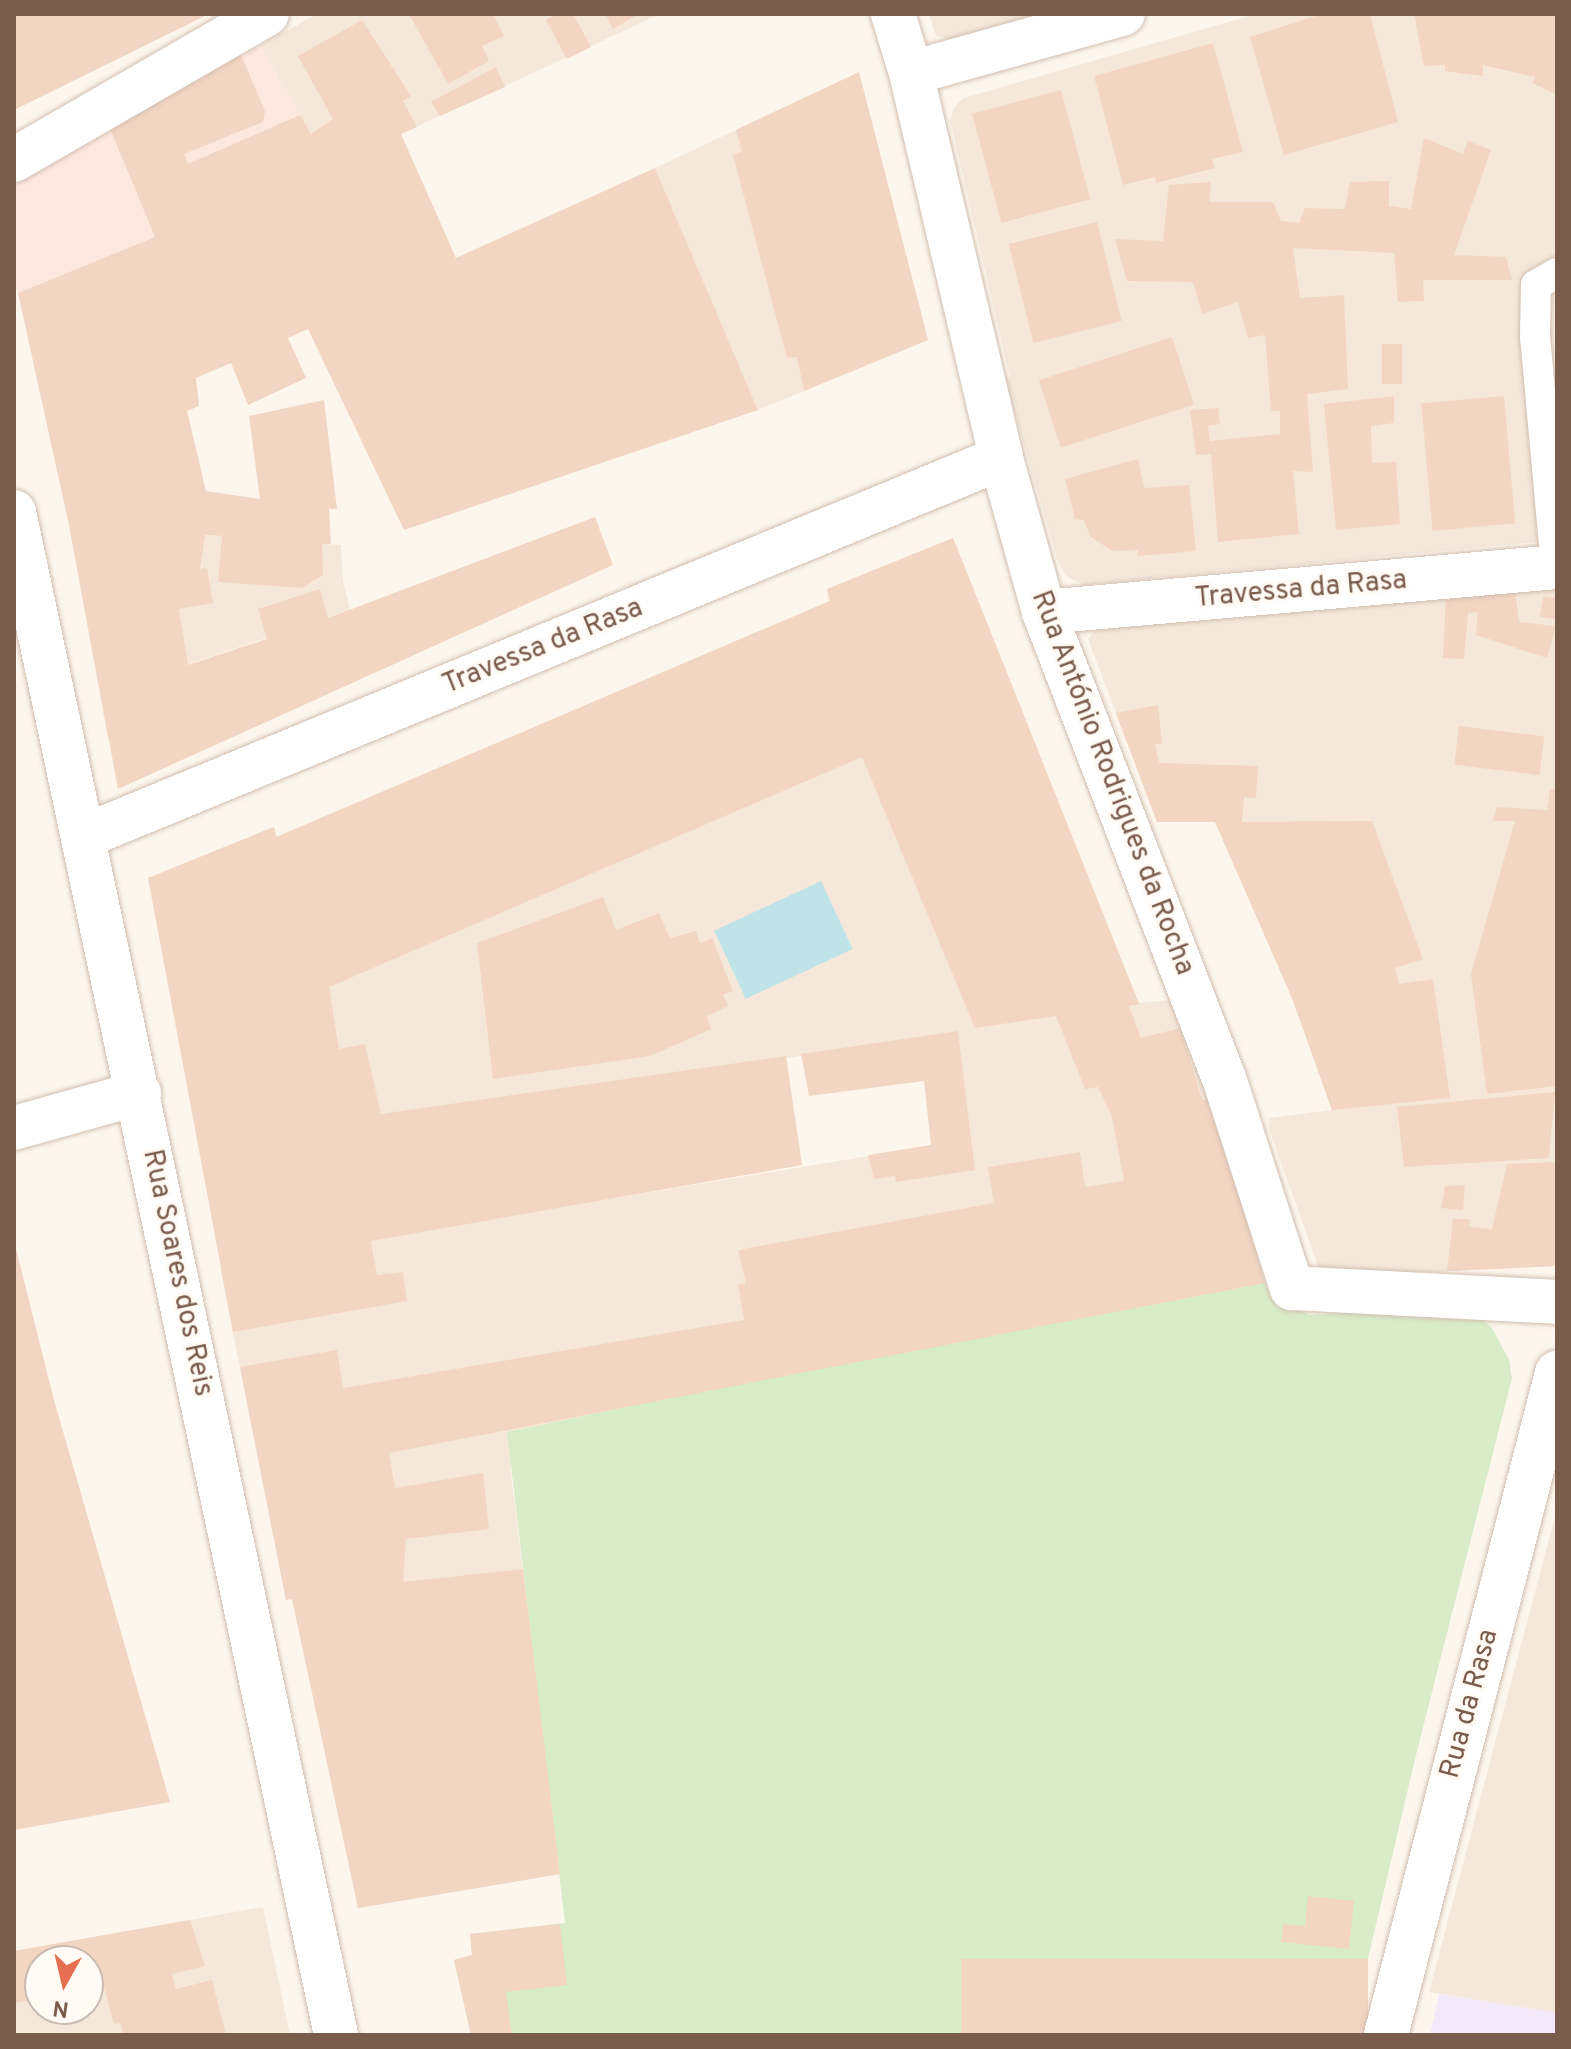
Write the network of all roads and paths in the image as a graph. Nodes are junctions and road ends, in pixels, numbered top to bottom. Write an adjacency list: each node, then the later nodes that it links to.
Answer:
1 (267, 14): 5 (street)
2 (893, 14): 4 (street, Rua António Rodrigues da Rocha)
3 (1123, 14): 4 (street)
4 (911, 73): 7 (street, Rua António Rodrigues da Rocha)
5 (14, 160)
6 (1557, 273): 9 (lane)
7 (1001, 458): 10 (street, Rua António Rodrigues da Rocha); 11 (street, Travessa da Rasa)
8 (14, 512): 11 (street, Rua Soares dos Reis)
9 (1556, 567): 10 (street, Travessa da Rasa)
10 (1044, 612): 14 (street, Rua António Rodrigues da Rocha)
11 (85, 836): 12 (street, Rua Soares dos Reis)
12 (139, 1093): 13 (street); 16 (street, Rua Soares dos Reis)
13 (14, 1128)
14 (1557, 1302)
15 (1557, 1373): 17 (street, Rua da Rasa)
16 (336, 2035)
17 (1386, 2035)

